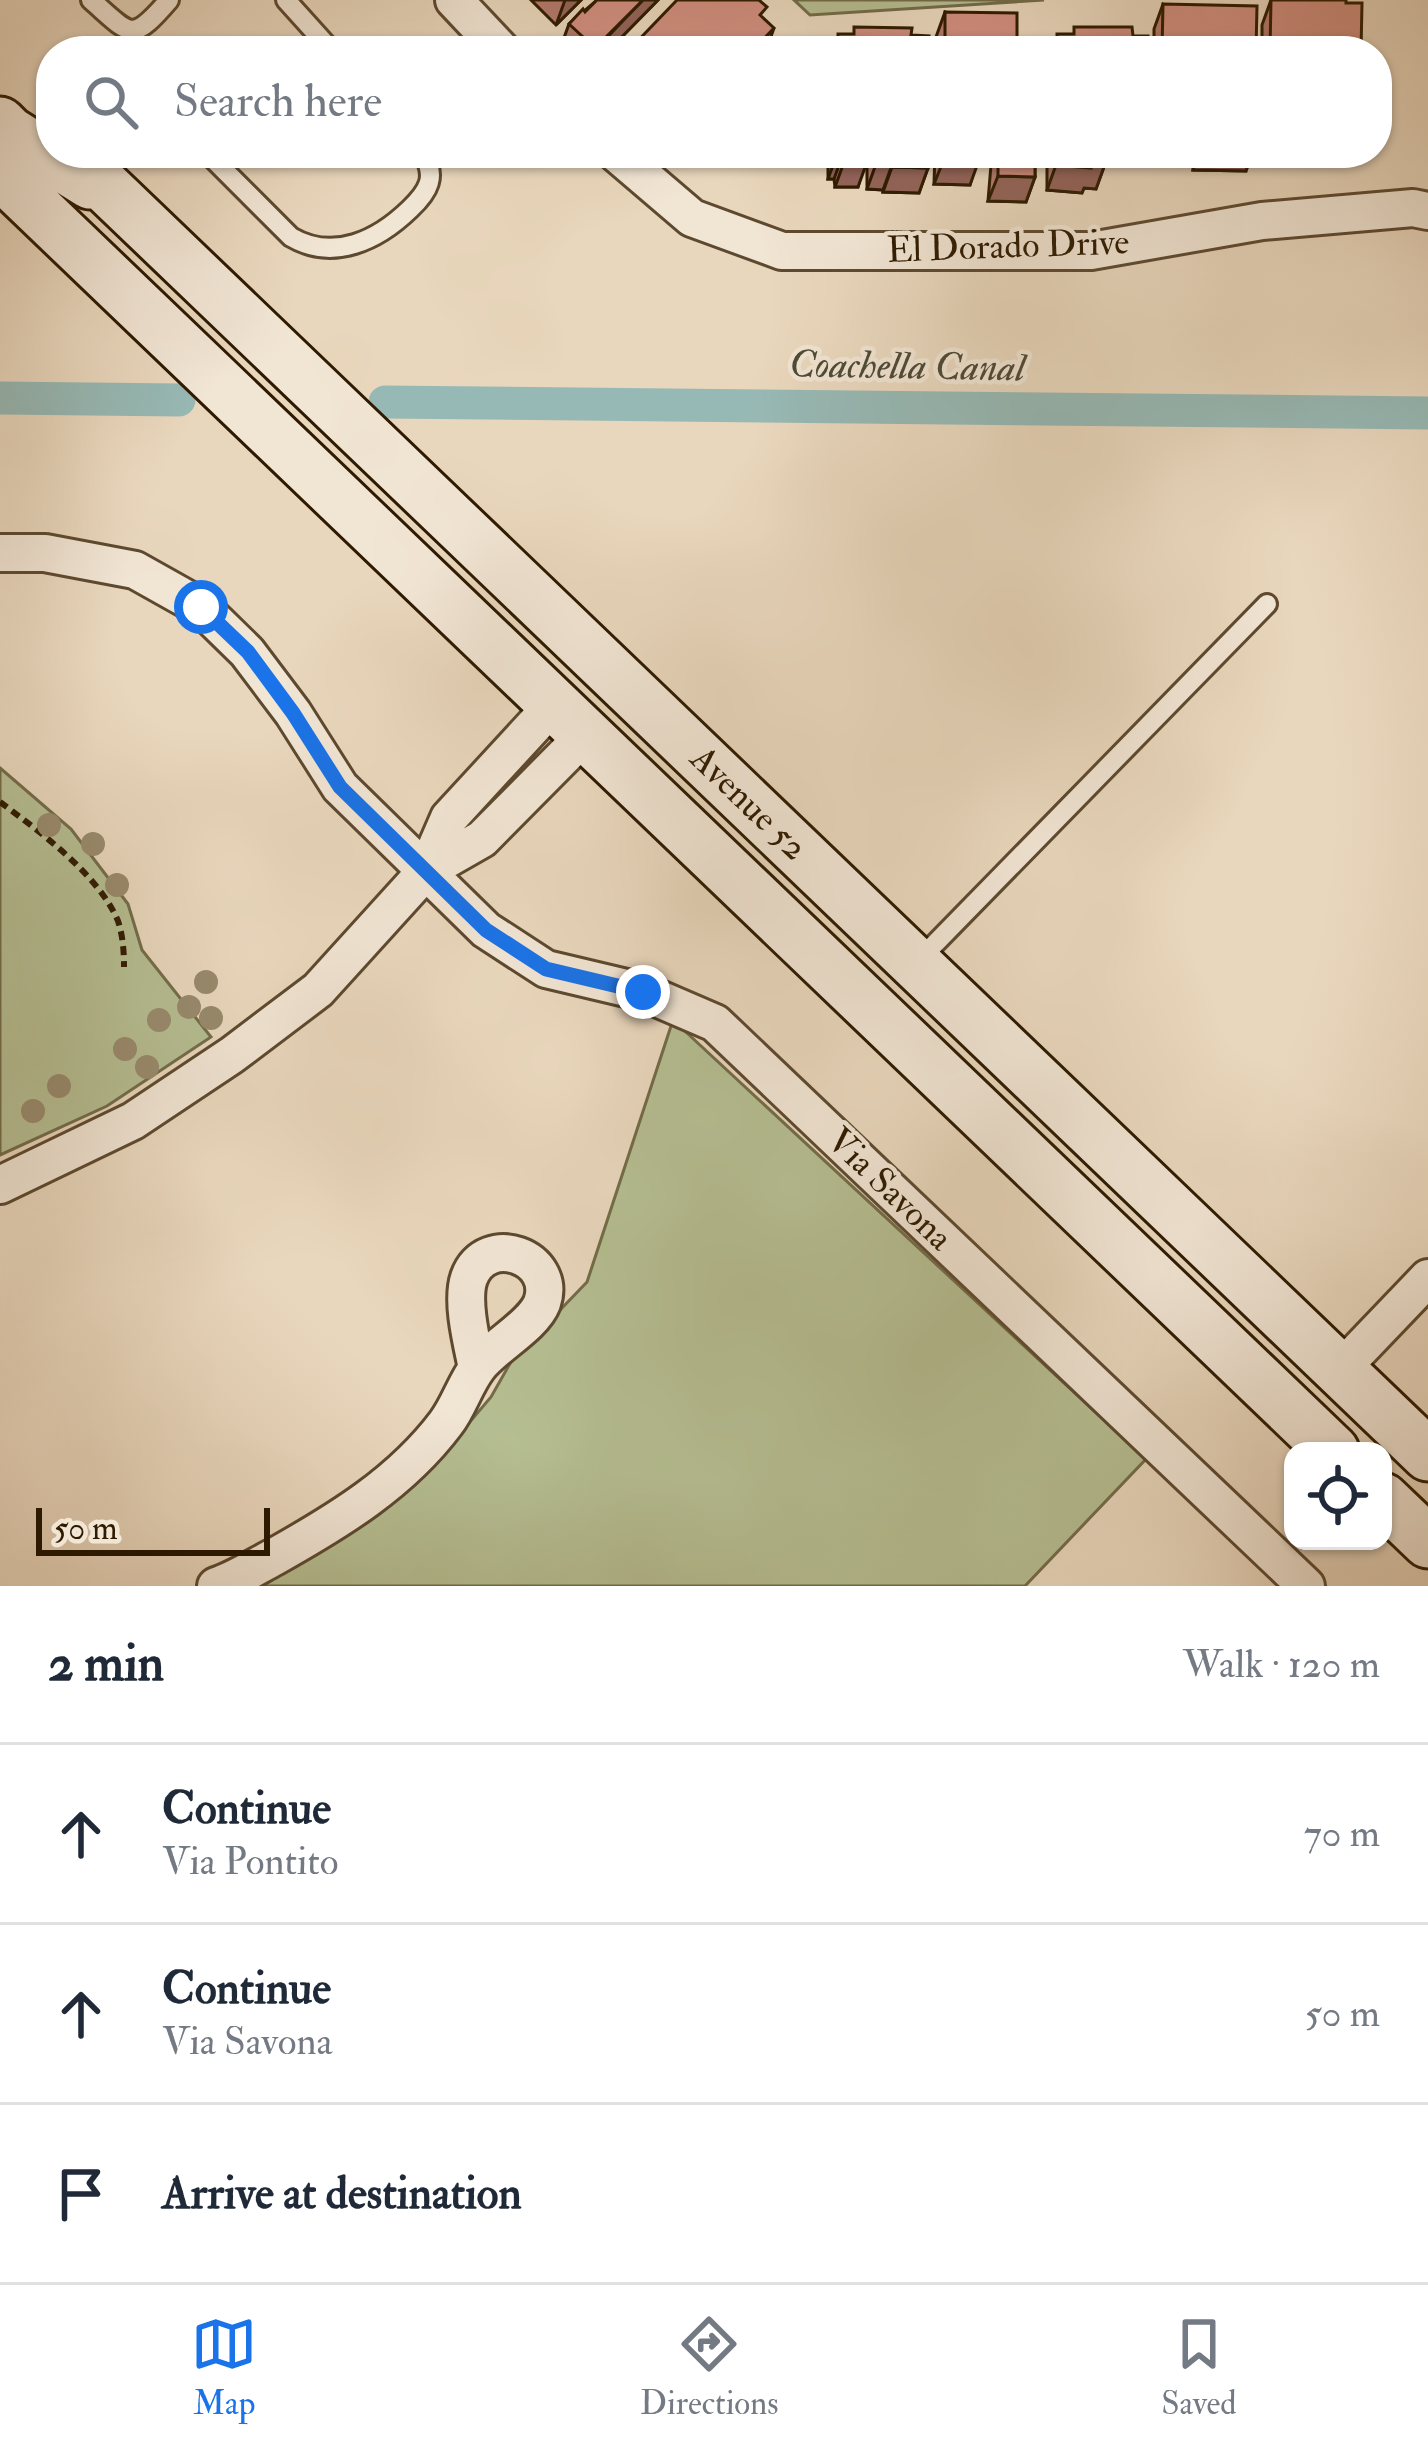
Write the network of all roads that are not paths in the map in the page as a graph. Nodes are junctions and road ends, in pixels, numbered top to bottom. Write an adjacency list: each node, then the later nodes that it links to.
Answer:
1 (91, 0): 5 (lane)
2 (169, 0): 5 (lane)
3 (286, 0): 7 (lane)
4 (454, 0): 8 (street)
5 (125, 30): 6 (lane)
6 (126, 36)
7 (318, 36)
8 (488, 36)
9 (0, 86): 10 (main road)
10 (36, 121)
11 (0, 123): 12 (main road)
12 (36, 149)
13 (67, 168): 19 (main road)
14 (86, 168): 19 (main road, Avenue 52)
15 (222, 168): 16 (lane)
16 (429, 168)
17 (634, 168): 20 (street, El Dorado Drive)
18 (0, 173): 23 (main road, Avenue 52)
19 (121, 202): 25 (main road, Avenue 52)
20 (1428, 211)
21 (0, 553): 26 (street, Via Savona)
22 (1267, 604): 27 (lane)
23 (569, 718): 24 (main road, Avenue 52); 25 (main road); 26 (street)
24 (685, 829): 27 (main road); 32 (main road, Avenue 52)
25 (787, 840): 27 (main road, Avenue 52)
26 (426, 871): 28 (street); 37 (street, Via Savona)
27 (908, 955): 31 (main road, Avenue 52)
28 (0, 1185)
29 (1428, 1278): 31 (street)
30 (477, 1369): 36 (street)
31 (1340, 1370): 33 (main road, Avenue 52)
32 (1324, 1442)
33 (1428, 1455)
34 (1392, 1508): 35 (main road)
35 (1428, 1542)
36 (216, 1586)
37 (1306, 1586)

